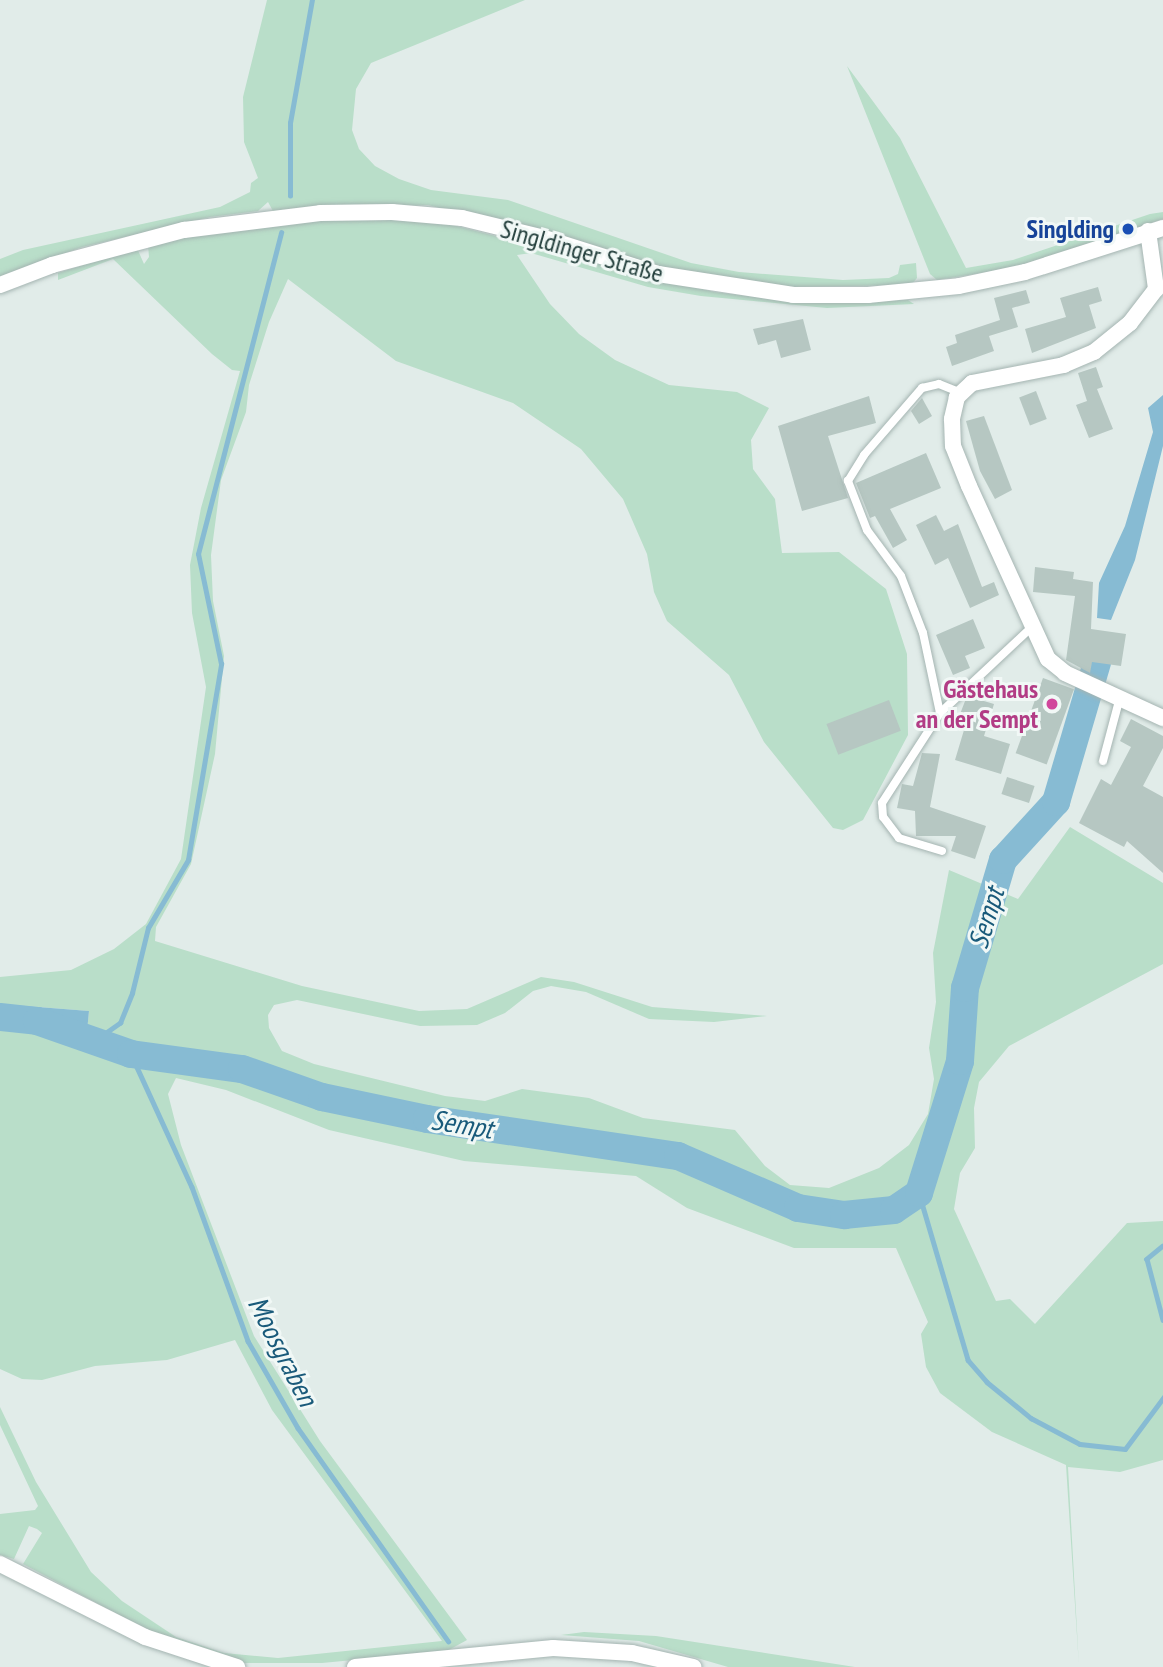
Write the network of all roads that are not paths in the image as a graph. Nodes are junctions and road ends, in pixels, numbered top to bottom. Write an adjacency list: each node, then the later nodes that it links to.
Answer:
1 (1155, 229): 2 (street, Singldinger Straße); 3 (street)
2 (0, 285)
3 (961, 393): 4 (street); 6 (lane)
4 (1032, 627): 5 (street); 6 (lane)
5 (1120, 697): 7 (street); 8 (lane)
6 (940, 713): 9 (lane)
7 (1163, 718)
8 (1103, 761)
9 (942, 851)
10 (0, 1564): 11 (street)
11 (237, 1667)
12 (355, 1667): 13 (street)
13 (693, 1667)

